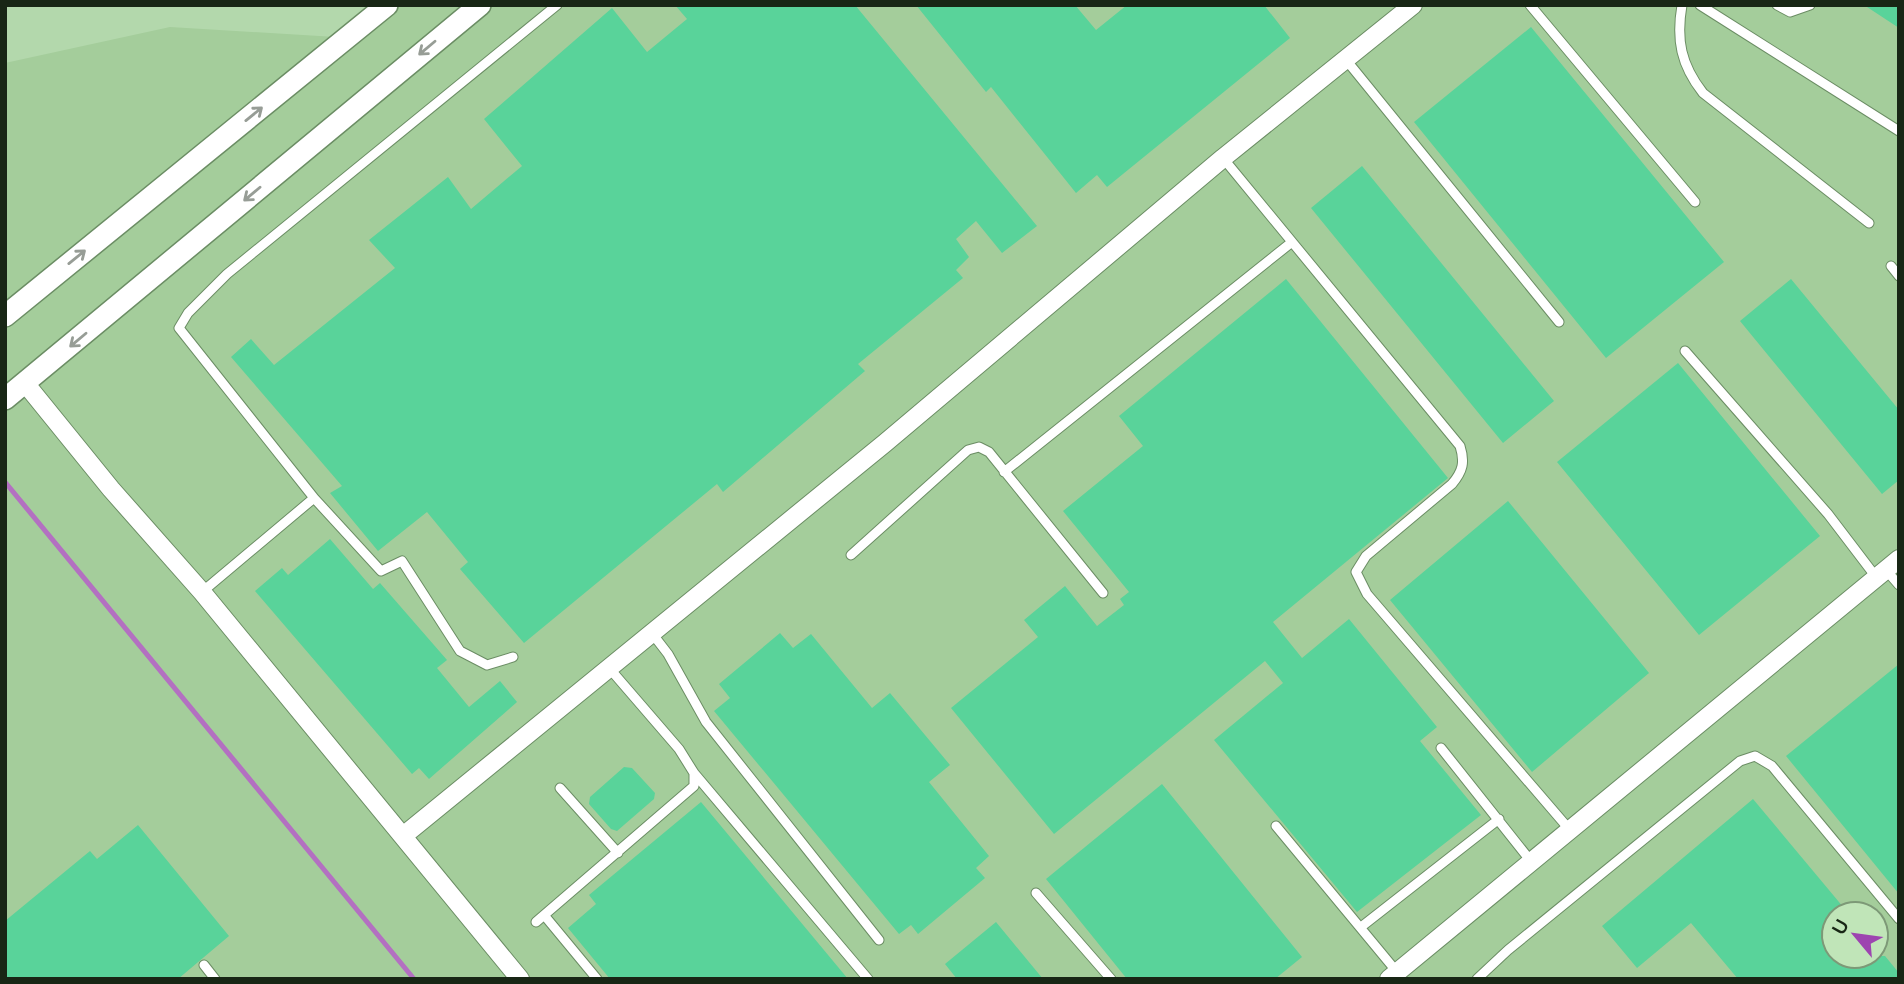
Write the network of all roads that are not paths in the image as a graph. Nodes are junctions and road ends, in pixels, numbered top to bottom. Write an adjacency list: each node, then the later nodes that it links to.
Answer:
1 (387, 5): 18 (street, one-way to 1)
2 (480, 5): 21 (street, one-way to 21)
3 (557, 5): 24 (lane)
4 (1413, 5): 10 (street)
5 (1530, 5): 13 (lane)
6 (1682, 5): 14 (lane)
7 (1700, 5): 11 (lane)
8 (1777, 5): 9 (lane)
9 (1810, 5)
10 (1347, 61): 12 (street); 19 (lane)
11 (1899, 131)
12 (1223, 158): 15 (lane); 30 (street)
13 (1695, 202)
14 (1868, 223)
15 (1292, 242): 23 (lane); 38 (lane)
16 (1891, 266): 17 (lane)
17 (1899, 276)
18 (5, 316)
19 (1559, 322)
20 (1685, 351): 26 (lane)
21 (25, 383): 22 (street); 28 (street)
22 (5, 399)
23 (1004, 472): 25 (lane); 29 (lane)
24 (314, 498): 28 (lane); 31 (lane)
25 (851, 555)
26 (1887, 569): 27 (lane); 38 (street)
27 (1899, 585)
28 (202, 592): 39 (street)
29 (1103, 593)
30 (651, 632): 32 (street); 45 (lane)
31 (513, 657)
32 (610, 668): 34 (lane); 39 (street)
33 (1441, 748): 36 (lane)
34 (694, 773): 40 (lane); 51 (lane)
35 (560, 788): 40 (lane)
36 (1499, 819): 41 (lane); 44 (lane)
37 (1276, 826): 44 (lane)
38 (1569, 829): 41 (street)
39 (403, 836): 49 (street)
40 (618, 853): 50 (lane)
41 (1530, 860): 47 (street)
42 (1036, 893): 52 (lane)
43 (1899, 919): 53 (lane)
44 (1361, 927): 47 (lane)
45 (879, 940)
46 (204, 965): 48 (lane)
47 (1393, 975)
48 (215, 979)
49 (520, 979)
50 (597, 979)
51 (868, 979)
52 (1111, 979)
53 (1477, 979)

